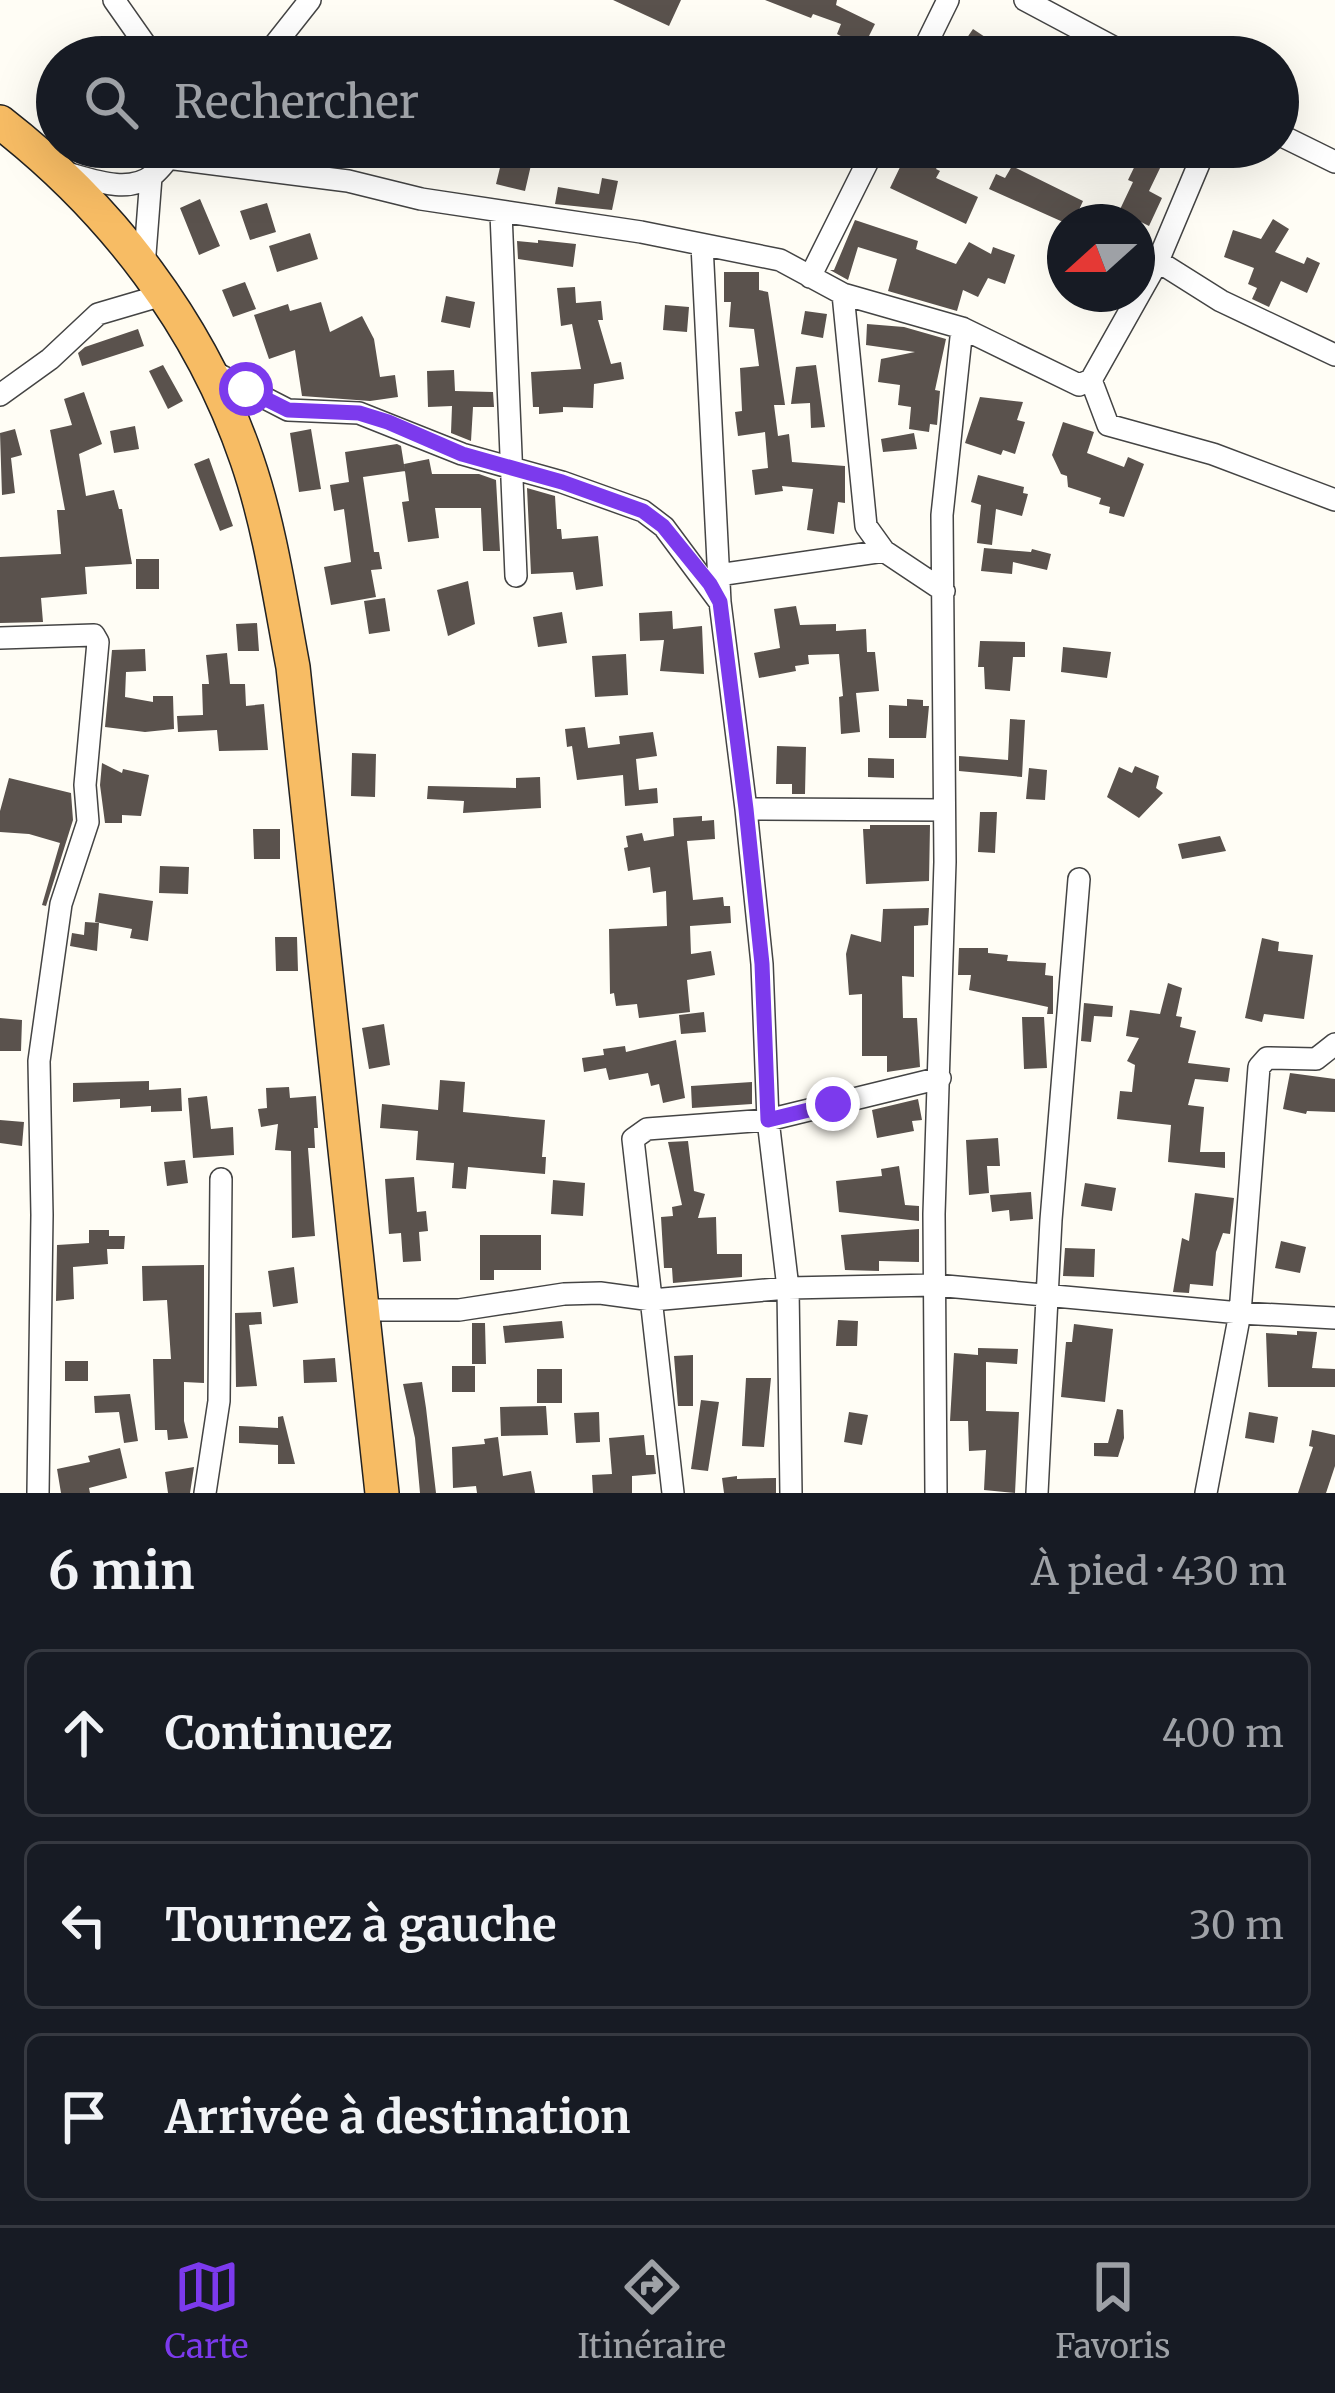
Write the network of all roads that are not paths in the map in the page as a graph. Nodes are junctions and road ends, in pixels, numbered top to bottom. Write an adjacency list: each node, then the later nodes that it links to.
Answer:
1 (114, 0): 5 (street)
2 (310, 0): 6 (street)
3 (948, 0): 7 (street)
4 (1025, 0): 8 (street)
5 (139, 36)
6 (282, 36)
7 (930, 36)
8 (1093, 36)
9 (2, 127): 11 (highway)
10 (1299, 144): 12 (street)
11 (36, 154)
12 (1335, 162)
13 (53, 168): 18 (highway)
14 (160, 168): 19 (street)
15 (277, 168): 20 (street)
16 (864, 168): 24 (street)
17 (1197, 168): 22 (street)
18 (56, 170): 19 (street); 23 (highway)
19 (152, 177): 23 (street)
20 (501, 213): 21 (street); 32 (street)
21 (702, 245): 24 (street); 36 (street)
22 (1156, 260): 28 (street); 30 (street)
23 (144, 267): 25 (highway)
24 (809, 277): 26 (street)
25 (166, 294): 29 (highway); 31 (street)
26 (843, 294): 27 (street); 34 (street)
27 (962, 328): 30 (street); 37 (street)
28 (1335, 355)
29 (210, 370): 32 (street); 50 (highway)
30 (1091, 380): 33 (street)
31 (2, 386)
32 (514, 467): 35 (street); 36 (street)
33 (1335, 500)
34 (884, 551): 36 (street); 37 (street)
35 (516, 576)
36 (716, 587): 39 (street)
37 (944, 592): 40 (street)
38 (0, 638): 53 (street)
39 (746, 809): 40 (street); 44 (street)
40 (943, 810): 43 (street)
41 (1079, 879): 48 (street)
42 (1335, 1044): 51 (street)
43 (940, 1078): 44 (street); 46 (street)
44 (768, 1120): 47 (street); 49 (street)
45 (221, 1179): 54 (street)
46 (935, 1285): 47 (street); 48 (street); 58 (street)
47 (788, 1288): 49 (street); 57 (street)
48 (1046, 1293): 51 (street); 59 (street)
49 (652, 1300): 50 (street); 56 (street)
50 (364, 1310): 55 (highway)
51 (1240, 1313): 52 (street); 60 (street)
52 (1335, 1318)
53 (38, 1493)
54 (205, 1493)
55 (382, 1493)
56 (673, 1493)
57 (791, 1493)
58 (936, 1493)
59 (1037, 1493)
60 (1206, 1493)

